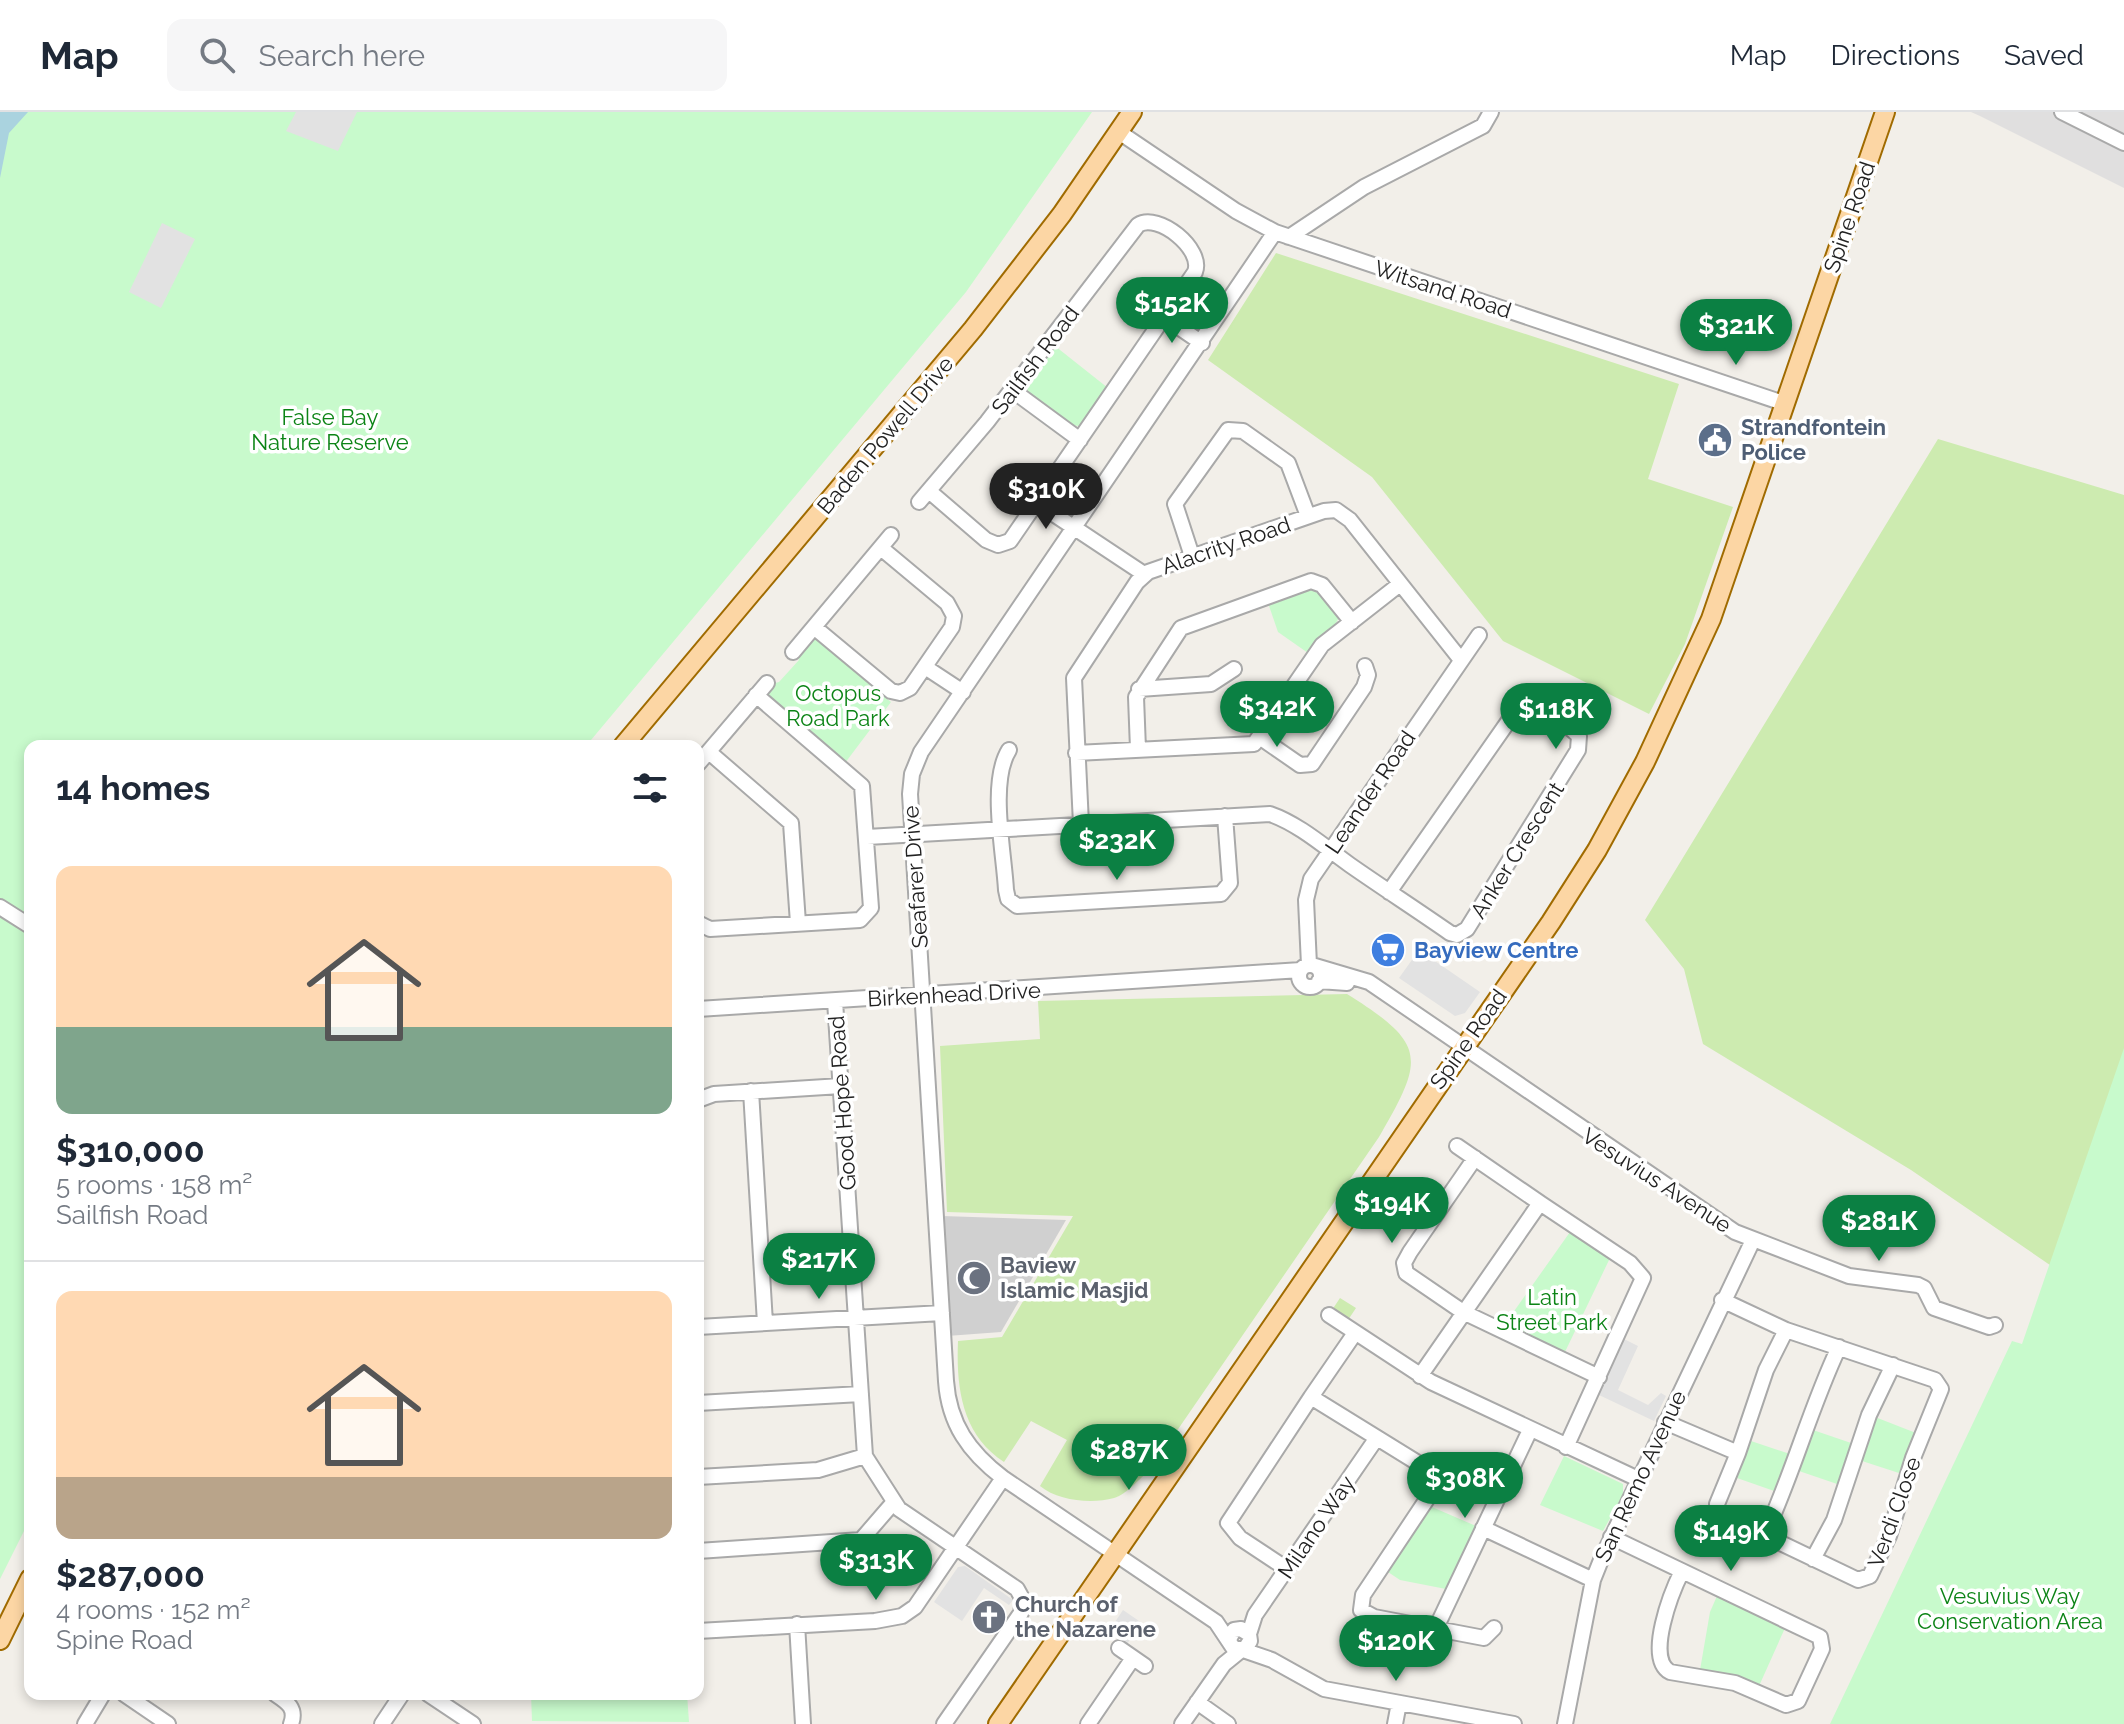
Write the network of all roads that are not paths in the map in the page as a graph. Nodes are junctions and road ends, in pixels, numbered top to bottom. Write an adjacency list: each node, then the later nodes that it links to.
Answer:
1 (1132, 112): 5 (main road, Baden Powell Drive)
2 (1491, 112): 7 (street)
3 (1885, 112): 11 (main road, Spine Road)
4 (2068, 113): 6 (street)
5 (1119, 132): 7 (street, Witsand Road); 34 (main road, Baden Powell Drive)
6 (2124, 143)
7 (1282, 235): 9 (street, Seafarer Drive); 11 (street, Witsand Road)
8 (1164, 317): 9 (street); 10 (street, Sailfish Road); 12 (street, Sailfish Road)
9 (1202, 343): 15 (street, Seafarer Drive)
10 (1012, 390): 12 (street); 13 (street, Sailfish Road)
11 (1786, 404): 55 (main road, Spine Road)
12 (1080, 440): 13 (street, Sailfish Road)
13 (1037, 503): 15 (street)
14 (1308, 516): 18 (street, Alacrity Road); 18 (street); 20 (street, Alacrity Road)
15 (1075, 527): 19 (street); 31 (street, Seafarer Drive)
16 (891, 535): 17 (street)
17 (881, 548): 22 (street); 27 (street)
18 (1192, 556): 19 (street, Alacrity Road)
19 (1144, 574): 38 (street, Alacrity Road)
20 (1400, 584): 21 (street); 25 (street, Alacrity Road)
21 (1352, 622): 30 (street); 33 (street)
22 (814, 627): 24 (street); 27 (street)
23 (1479, 635): 25 (street, Leander Road)
24 (793, 652)
25 (1461, 660): 45 (street, Leander Road)
26 (1365, 666): 33 (street)
27 (925, 667): 31 (street)
28 (1234, 669): 30 (street)
29 (767, 683): 32 (street)
30 (1139, 689): 35 (street)
31 (963, 692): 43 (street, Seafarer Drive)
32 (756, 695): 37 (street); 44 (street)
33 (1261, 738): 35 (street)
34 (628, 740)
35 (1138, 749): 38 (street)
36 (1009, 750): 42 (street)
37 (709, 752): 39 (street); 49 (street)
38 (1076, 753): 41 (street, Alacrity Road)
39 (704, 757)
40 (1225, 816): 41 (street); 42 (street); 45 (street)
41 (1081, 824): 42 (street)
42 (1003, 828): 43 (street)
43 (911, 834): 44 (street); 52 (street, Seafarer Drive)
44 (867, 837): 49 (street)
45 (1330, 851): 46 (street); 51 (street, Leander Road)
46 (1389, 892): 46 (street, Anker Crescent)
47 (0, 907): 48 (street)
48 (24, 922)
49 (798, 923): 50 (street)
50 (704, 926)
51 (1309, 972): 52 (street, Birkenhead Drive); 55 (street, Birkenhead Drive)
52 (923, 996): 53 (street, Birkenhead Drive); 65 (street, Seafarer Drive)
53 (835, 1001): 54 (street, Birkenhead Drive); 56 (street, Good Hope Road)
54 (704, 1009)
55 (1461, 1047): 62 (street, Vesuvius Avenue); 95 (main road, Spine Road)
56 (841, 1086): 57 (street); 67 (street, Good Hope Road)
57 (751, 1091): 58 (street); 68 (street)
58 (704, 1098)
59 (1457, 1146): 60 (street)
60 (1475, 1158): 61 (street); 64 (street)
61 (1540, 1203): 64 (street); 76 (street)
62 (1753, 1240): 63 (street, San Remo Avenue); 69 (street, Vesuvius Avenue)
63 (1722, 1300): 71 (street, Verdi Close); 80 (street, San Remo Avenue)
64 (1463, 1312): 75 (street); 76 (street)
65 (942, 1313): 67 (street); 87 (street, Seafarer Drive)
66 (1329, 1315): 72 (street)
67 (856, 1318): 68 (street); 77 (street, Good Hope Road)
68 (765, 1323): 70 (street)
69 (1995, 1325)
70 (704, 1327)
71 (1786, 1330): 73 (street, Verdi Close); 84 (street, Verdi Close)
72 (1355, 1333): 75 (street); 78 (street)
73 (1839, 1347): 74 (street, Verdi Close); 91 (street)
74 (1893, 1365): 96 (street); 96 (street, Verdi Close)
75 (1420, 1376): 81 (street)
76 (1599, 1377): 83 (street)
77 (861, 1394): 79 (street); 85 (street, Good Hope Road)
78 (1311, 1397): 82 (street); 97 (street)
79 (704, 1403)
80 (1665, 1422): 84 (street); 88 (street, San Remo Avenue)
81 (1530, 1430): 83 (street); 90 (street)
82 (1376, 1439): 97 (street, Milano Way); 102 (street)
83 (1566, 1447): 88 (street)
84 (1738, 1453): 91 (street, Verdi Close)
85 (865, 1456): 86 (street); 89 (street, Good Hope Road)
86 (704, 1477)
87 (1003, 1478): 93 (street); 95 (street, Seafarer Drive)
88 (1638, 1479): 92 (street, San Remo Avenue)
89 (893, 1503): 93 (street, Good Hope Road); 94 (street)
90 (1483, 1528): 99 (street); 102 (street)
91 (1764, 1536): 96 (street, Verdi Close)
92 (1611, 1537): 98 (street); 99 (street, San Remo Avenue)
93 (955, 1547): 101 (street); 121 (street, Good Hope Road)
94 (704, 1551)
95 (1114, 1552): 105 (street, Seafarer Drive); 122 (main road, Spine Road)
96 (1813, 1559)
97 (1287, 1569): 105 (street, Milano Way)
98 (1682, 1571): 98 (street)
99 (1593, 1580): 128 (street, San Remo Avenue)
100 (24, 1591): 106 (main road)
101 (797, 1624): 104 (street); 120 (street)
102 (1436, 1628): 103 (street)
103 (1494, 1628)
104 (704, 1631)
105 (1240, 1639): 113 (street, Milano Way); 114 (street, Seafarer Drive)
106 (0, 1640)
107 (1119, 1648): 123 (street)
108 (99, 1700): 115 (street)
109 (133, 1700): 116 (street)
110 (283, 1700): 117 (street)
111 (398, 1700): 118 (street)
112 (437, 1700): 119 (street)
113 (1197, 1702): 124 (street, Milano Way); 125 (street)
114 (1399, 1703): 126 (street); 127 (street, Seafarer Drive)
115 (85, 1724)
116 (168, 1724)
117 (291, 1724)
118 (382, 1724)
119 (473, 1724)
120 (803, 1724)
121 (944, 1724)
122 (998, 1724)
123 (1088, 1724)
124 (1182, 1724)
125 (1228, 1724)
126 (1395, 1724)
127 (1514, 1724)
128 (1565, 1724)

